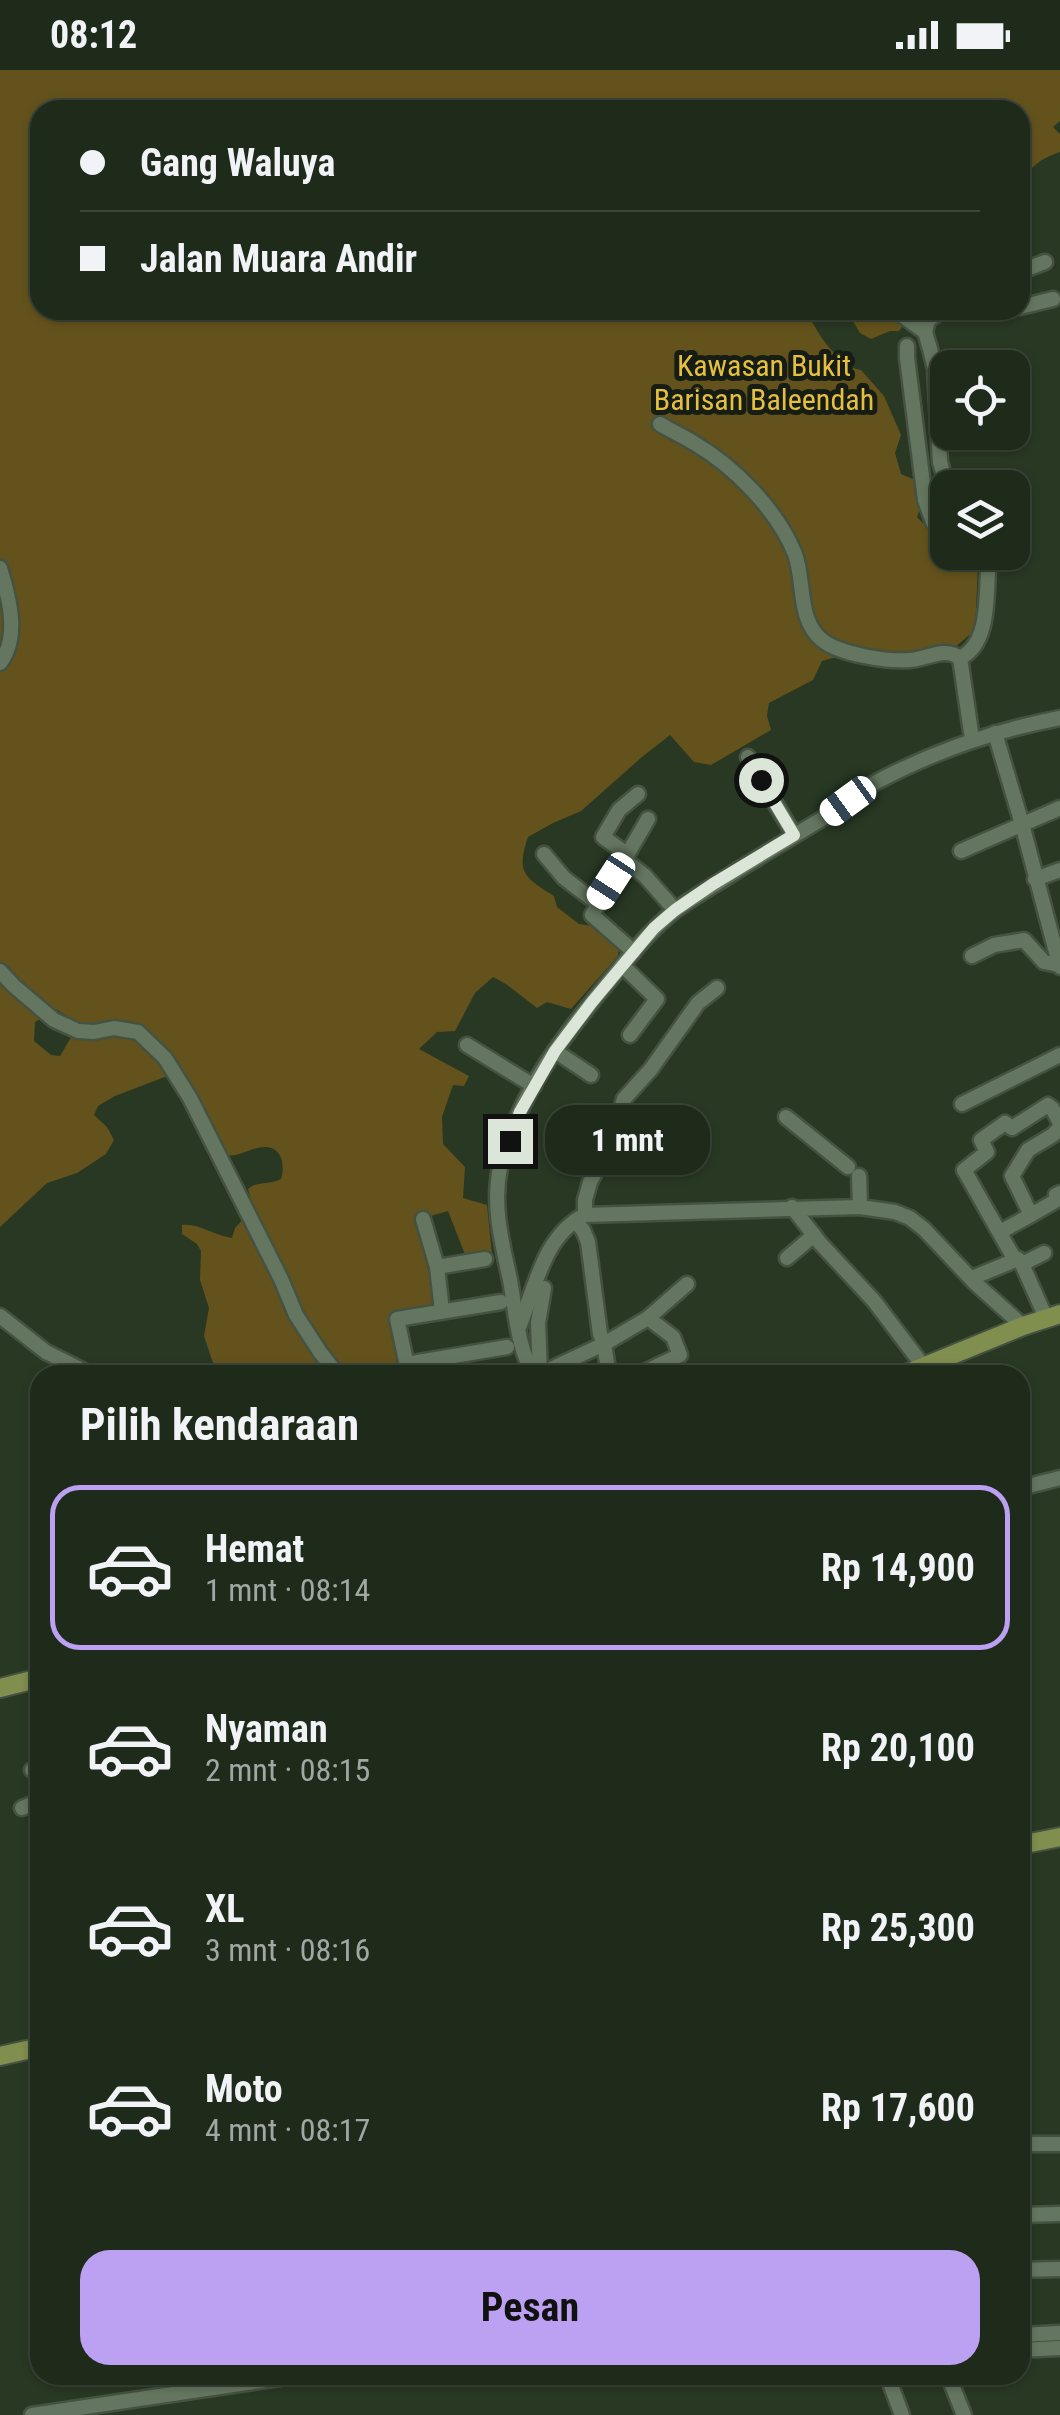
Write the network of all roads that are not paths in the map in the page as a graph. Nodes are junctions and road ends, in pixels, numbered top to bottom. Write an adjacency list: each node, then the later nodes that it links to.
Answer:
1 (1045, 262): 2 (street)
2 (1030, 268)
3 (1053, 298): 4 (street)
4 (1030, 304)
5 (909, 320): 7 (street)
6 (928, 320): 7 (street)
7 (925, 332): 9 (street)
8 (908, 346): 11 (street)
9 (933, 350)
10 (660, 424): 14 (street)
11 (930, 512)
12 (0, 568): 15 (street)
13 (988, 570): 14 (street)
14 (960, 658): 18 (street)
15 (0, 664)
16 (1060, 718): 17 (street)
17 (995, 732): 18 (street); 23 (street)
18 (972, 739): 24 (street)
19 (748, 757): 24 (street)
20 (638, 794): 27 (street)
21 (1060, 808): 23 (street)
22 (648, 819): 27 (street)
23 (1022, 824): 25 (street); 29 (street)
24 (794, 835): 31 (street)
25 (961, 851)
26 (544, 854): 30 (street)
27 (626, 857): 30 (street); 31 (street)
28 (1060, 870): 29 (street)
29 (1035, 879): 35 (street)
30 (598, 903): 32 (street)
31 (675, 910): 32 (street)
32 (634, 952): 34 (street)
33 (972, 956): 35 (street)
34 (622, 965): 38 (street); 40 (street)
35 (1060, 966)
36 (0, 971): 73 (street)
37 (717, 988): 51 (street)
38 (630, 1035)
39 (467, 1045): 43 (street)
40 (555, 1051): 42 (street); 43 (street)
41 (1060, 1055): 44 (street)
42 (591, 1075)
43 (534, 1086): 69 (street)
44 (962, 1104)
45 (786, 1117): 48 (street)
46 (1060, 1125): 50 (street); 53 (street)
47 (1060, 1193): 50 (street)
48 (860, 1207): 49 (street); 60 (street)
49 (792, 1208): 51 (street); 54 (street)
50 (1031, 1216): 53 (street)
51 (580, 1218): 69 (street); 70 (street)
52 (423, 1219): 59 (street)
53 (1000, 1232): 58 (street)
54 (814, 1236): 56 (street); 81 (street)
55 (1044, 1253): 58 (street)
56 (787, 1258)
57 (485, 1259): 59 (street)
58 (1018, 1262): 60 (street); 66 (street)
59 (437, 1268): 64 (street)
60 (972, 1278): 68 (street)
61 (687, 1284): 67 (street)
62 (544, 1288): 77 (street)
63 (500, 1302): 64 (street)
64 (442, 1311): 74 (street)
65 (0, 1316): 72 (street)
66 (1053, 1316): 68 (main road)
67 (648, 1318): 70 (street); 80 (street)
68 (1023, 1326): 82 (main road)
69 (520, 1327): 76 (street)
70 (604, 1344): 78 (street); 79 (street)
71 (507, 1348): 75 (street)
72 (72, 1365)
73 (330, 1365)
74 (407, 1365)
75 (430, 1365)
76 (531, 1365)
77 (538, 1365)
78 (559, 1365)
79 (607, 1365)
80 (662, 1365)
81 (922, 1365)
82 (929, 1365)
83 (1060, 1478): 84 (street)
84 (1030, 1486)
85 (30, 1680): 86 (main road)
86 (0, 1688)
87 (30, 1805): 88 (street)
88 (22, 1808)
89 (1060, 1837): 90 (main road)
90 (1030, 1842)
91 (30, 2049): 92 (main road)
92 (0, 2056)
93 (1030, 2144): 94 (street)
94 (1060, 2144)
95 (1060, 2214): 96 (street)
96 (1030, 2215)
97 (1060, 2269): 98 (street)
98 (1030, 2270)
99 (1060, 2333): 100 (street)
100 (1030, 2335)
101 (1060, 2348): 102 (street)
102 (1030, 2350)
103 (233, 2385): 106 (street)
104 (891, 2385): 107 (street)
105 (952, 2385): 108 (street)
106 (32, 2415)
107 (902, 2415)
108 (964, 2415)

